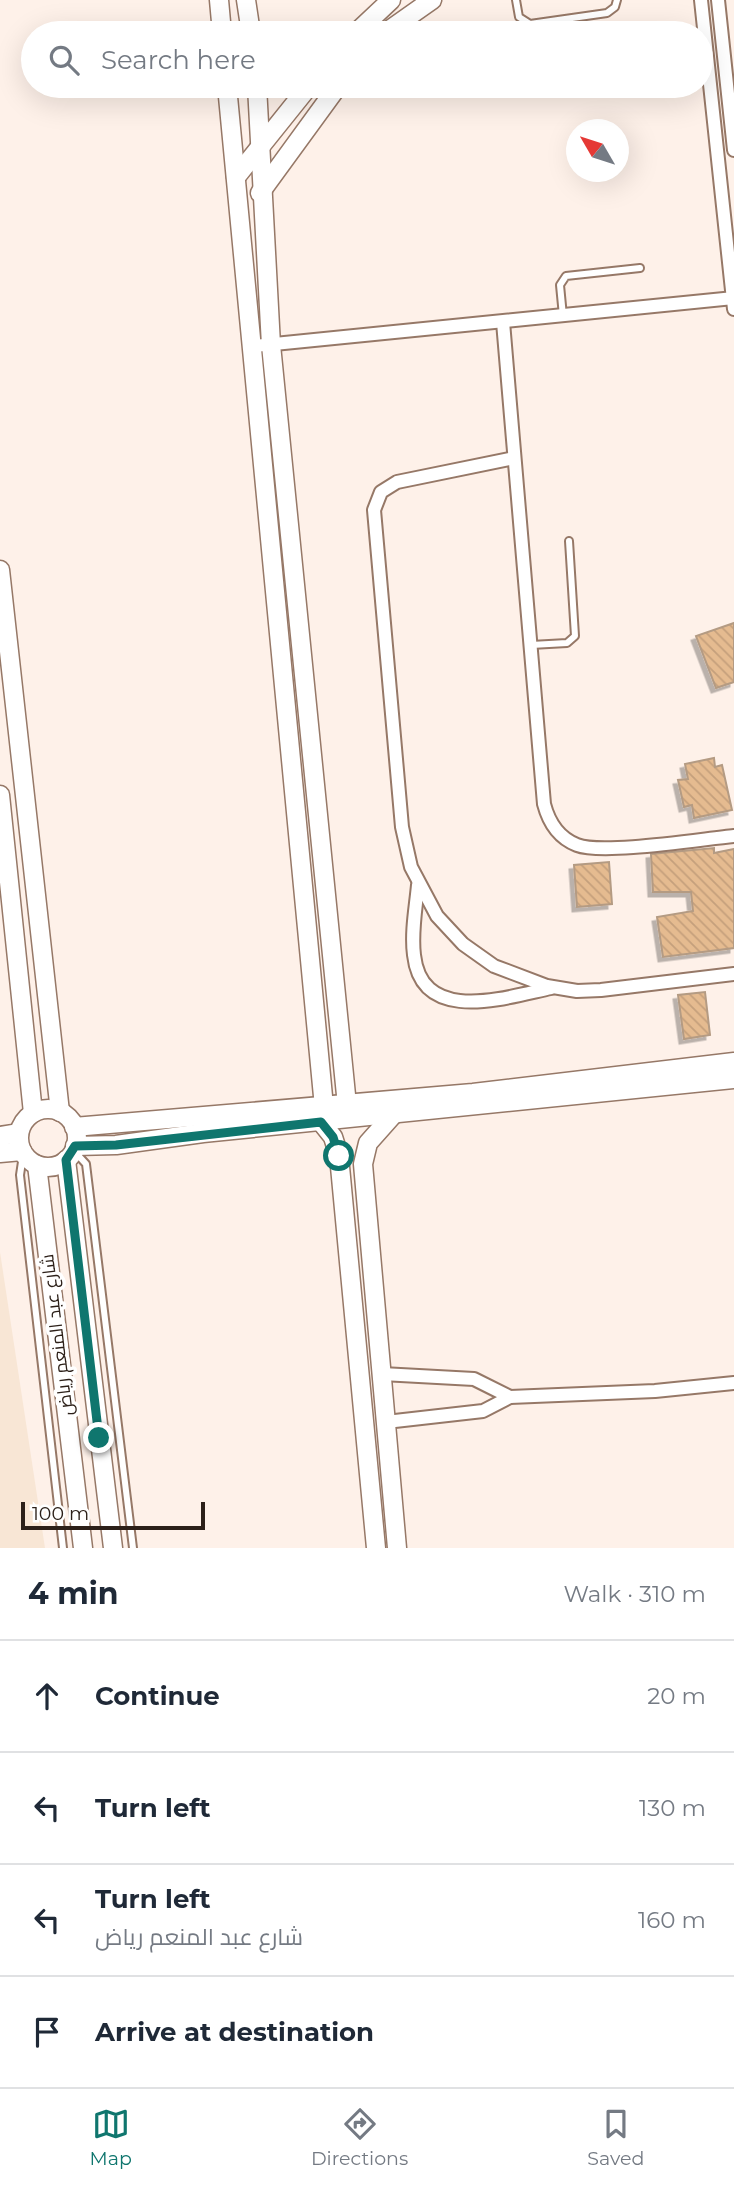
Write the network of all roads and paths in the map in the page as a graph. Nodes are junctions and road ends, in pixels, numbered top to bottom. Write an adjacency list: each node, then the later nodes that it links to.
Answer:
1 (219, 0): 9 (street)
2 (247, 0): 10 (street)
3 (391, 0): 11 (street)
4 (432, 0): 12 (street)
5 (516, 0): 13 (lane)
6 (617, 0): 14 (lane)
7 (701, 0): 15 (street)
8 (718, 0): 21 (street)
9 (221, 21)
10 (250, 21)
11 (369, 21)
12 (402, 21)
13 (525, 21)
14 (551, 21)
15 (703, 21)
16 (228, 98): 25 (street)
17 (258, 98): 23 (street)
18 (297, 98): 23 (street)
19 (329, 98): 26 (street)
20 (712, 98): 22 (street)
21 (729, 108): 22 (street); 24 (street)
22 (713, 110): 29 (street)
23 (261, 143): 25 (street); 26 (street)
24 (734, 150)
25 (236, 177): 27 (street)
26 (261, 193): 27 (street); 32 (street)
27 (241, 227): 32 (street)
28 (640, 268): 30 (lane)
29 (734, 302): 30 (street)
30 (563, 316): 31 (street)
31 (503, 322): 32 (street); 33 (street)
32 (263, 346): 47 (street); 50 (street)
33 (514, 458): 36 (street); 39 (street)
34 (569, 541): 36 (lane)
35 (0, 570): 42 (street)
36 (529, 645): 38 (street)
37 (0, 795): 43 (street)
38 (734, 836)
39 (418, 884): 41 (street); 41 (street)
40 (734, 974): 41 (street)
41 (556, 987)
42 (48, 1005): 43 (street); 48 (street)
43 (23, 1007): 49 (street)
44 (734, 1062): 46 (street)
45 (734, 1079): 46 (street)
46 (473, 1100): 47 (street); 51 (street)
47 (347, 1105): 50 (street)
48 (60, 1112): 49 (street); 53 (street)
49 (33, 1113): 55 (street)
50 (322, 1115): 51 (street); 52 (street); 59 (street)
51 (393, 1116): 58 (street)
52 (202, 1124): 53 (street); 56 (street)
53 (74, 1127): 56 (street)
54 (0, 1136): 55 (street)
55 (25, 1150): 56 (street); 57 (street); 64 (lane); 65 (street, شارع عبد المنعم رياض)
56 (71, 1152): 66 (street, شارع عبد المنعم رياض); 67 (lane)
57 (0, 1153)
58 (363, 1164): 59 (street); 60 (street)
59 (341, 1166): 68 (street)
60 (382, 1374): 62 (street); 63 (street)
61 (734, 1383): 62 (street)
62 (510, 1397): 63 (street)
63 (386, 1422): 69 (street)
64 (63, 1548)
65 (83, 1548)
66 (113, 1548)
67 (133, 1548)
68 (376, 1548)
69 (397, 1548)

